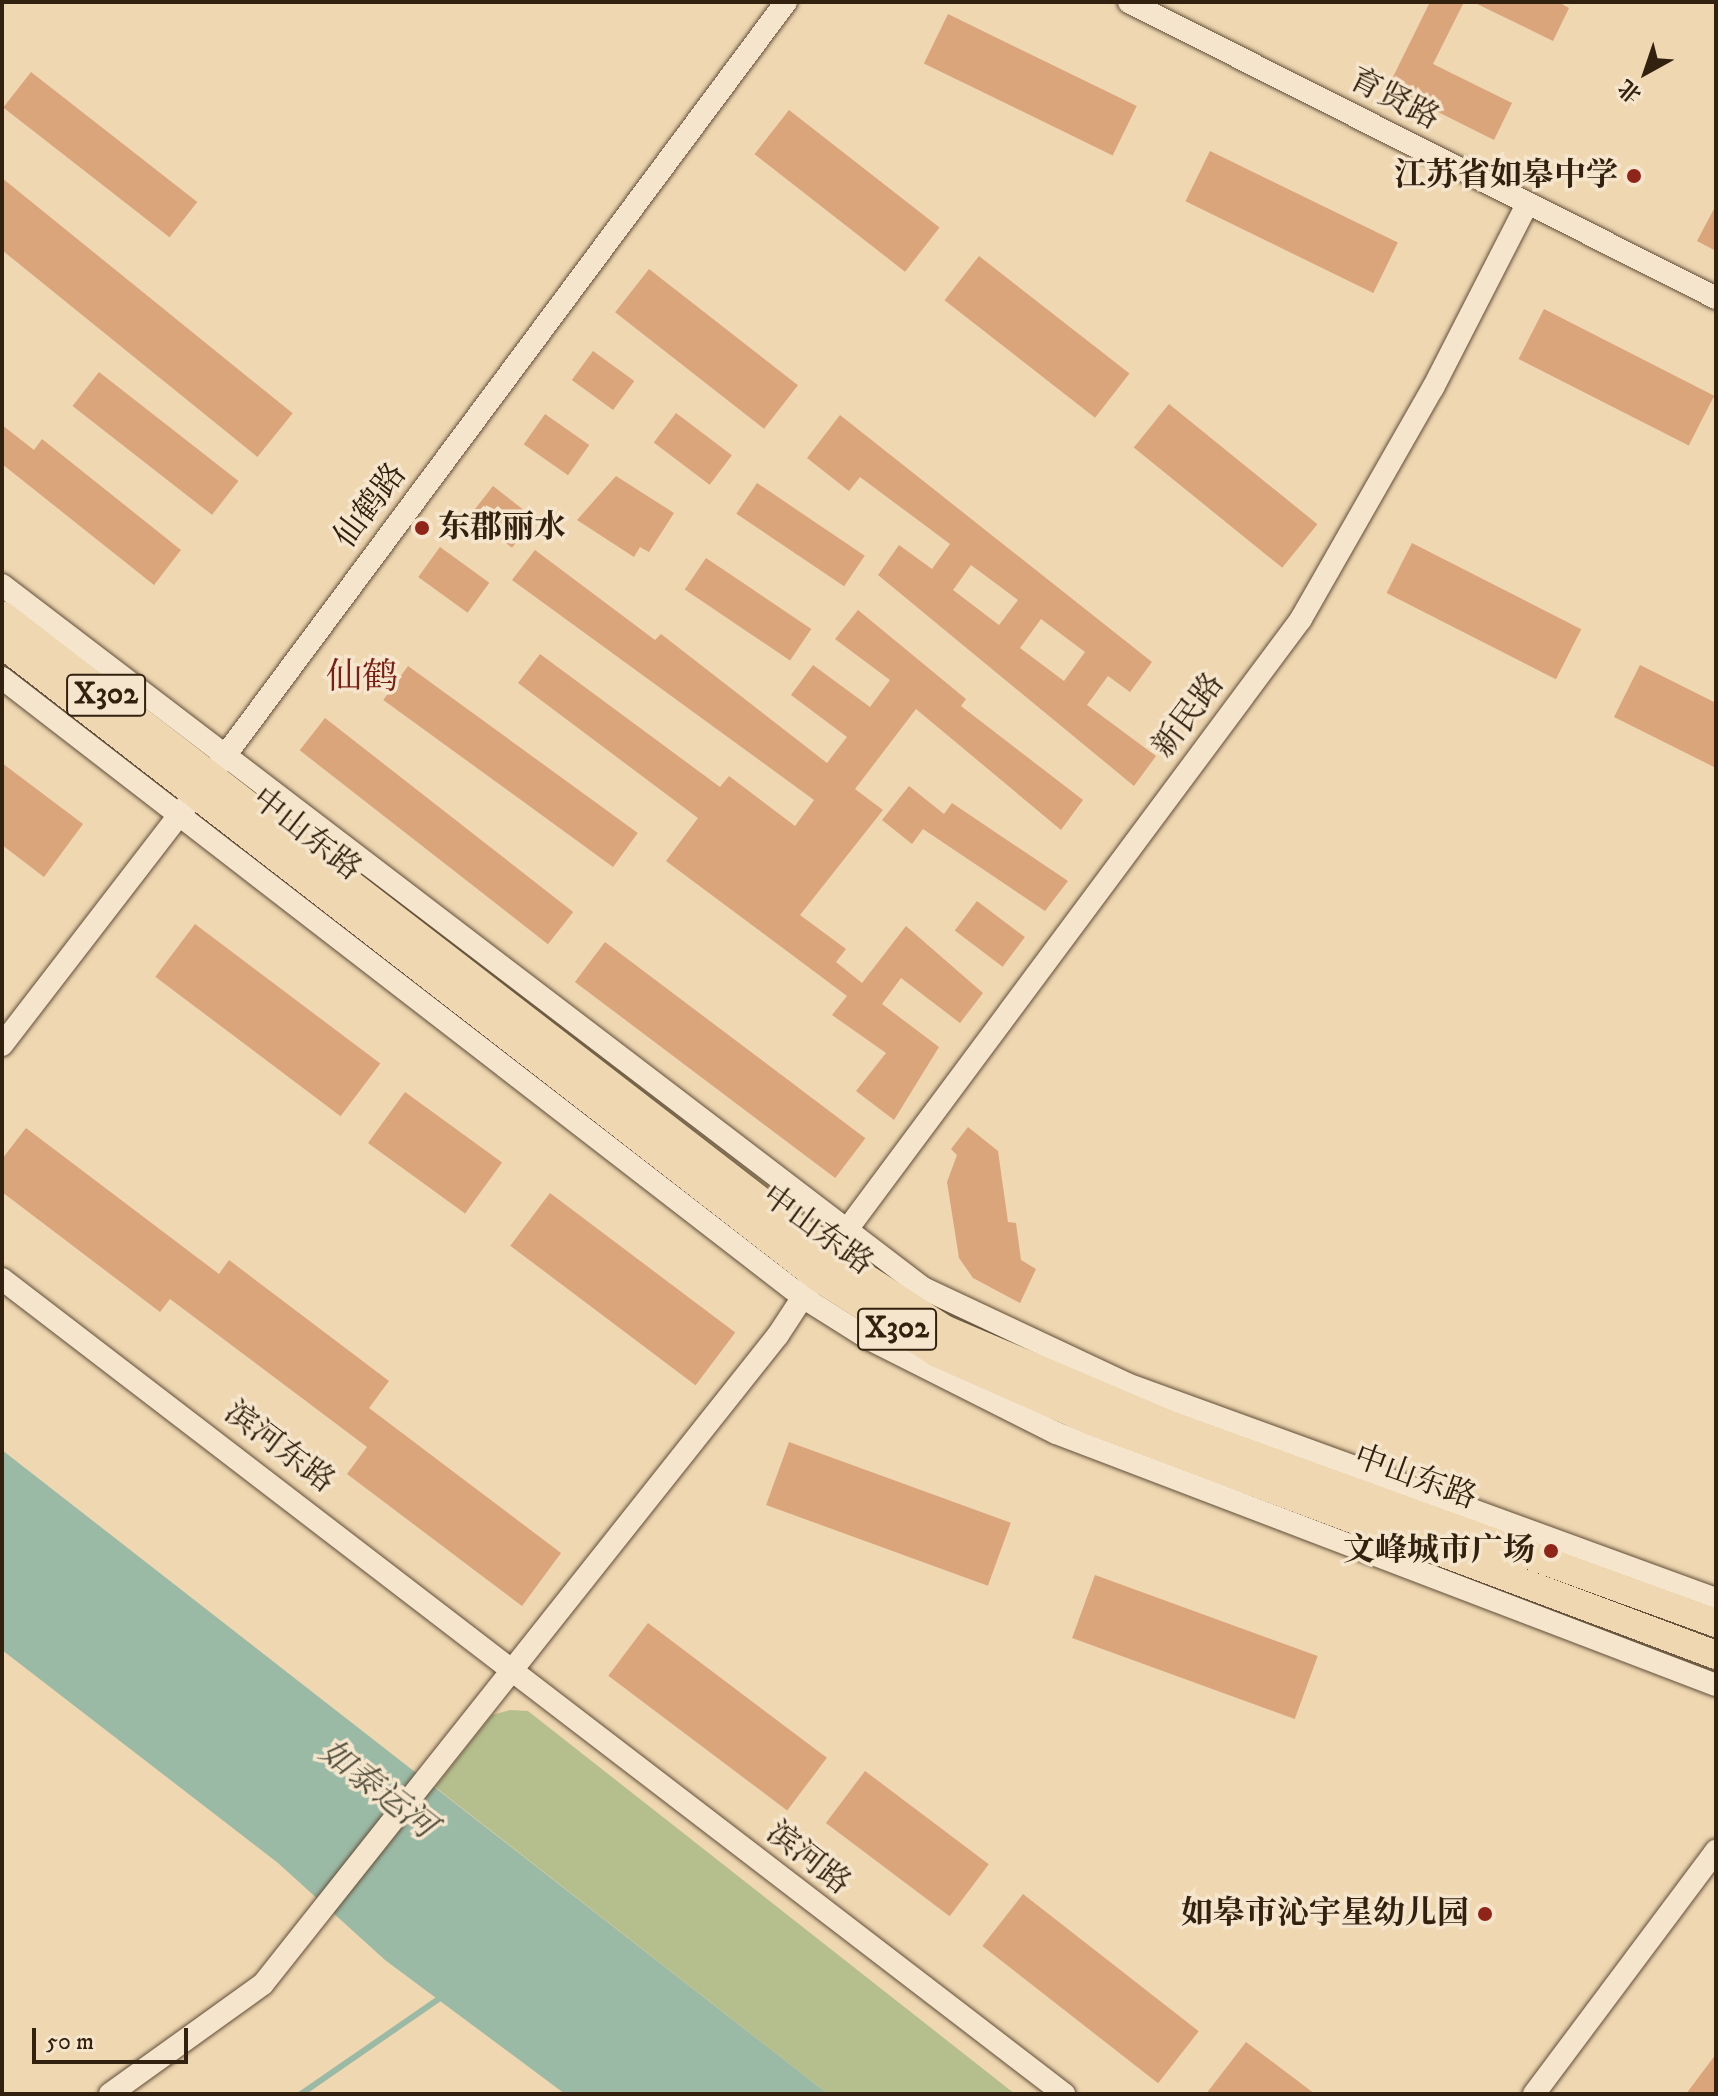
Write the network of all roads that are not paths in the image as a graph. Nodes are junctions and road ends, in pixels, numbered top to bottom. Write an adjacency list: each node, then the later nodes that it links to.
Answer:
1 (786, 2): 9 (street, 仙鹤路)
2 (1129, 2): 3 (street, 育贤路)
3 (1527, 204): 4 (street, 育贤路); 11 (street, 新民路)
4 (1716, 298)
5 (2, 585): 9 (street)
6 (2, 615): 9 (main road, 中山东路 / X302)
7 (2, 644): 9 (main road, 中山东路 / X302)
8 (2, 678): 9 (street)
9 (203, 784): 10 (street, 仙鹤路); 11 (street); 12 (main road, 中山东路 / X302); 12 (street)
10 (2, 1045)
11 (846, 1231): 12 (street, 新民路); 14 (street)
12 (818, 1277): 15 (main road, 中山东路 / X302); 16 (main road, 中山东路 / X302); 17 (street, 新民路); 18 (street)
13 (2, 1279): 17 (street, 滨河东路)
14 (1716, 1599)
15 (1716, 1623)
16 (1716, 1655)
17 (518, 1669): 20 (street, 新民路); 21 (street, 滨河路)
18 (1716, 1685)
19 (1716, 1851): 22 (street)
20 (110, 2094)
21 (1064, 2094)
22 (1534, 2094)

